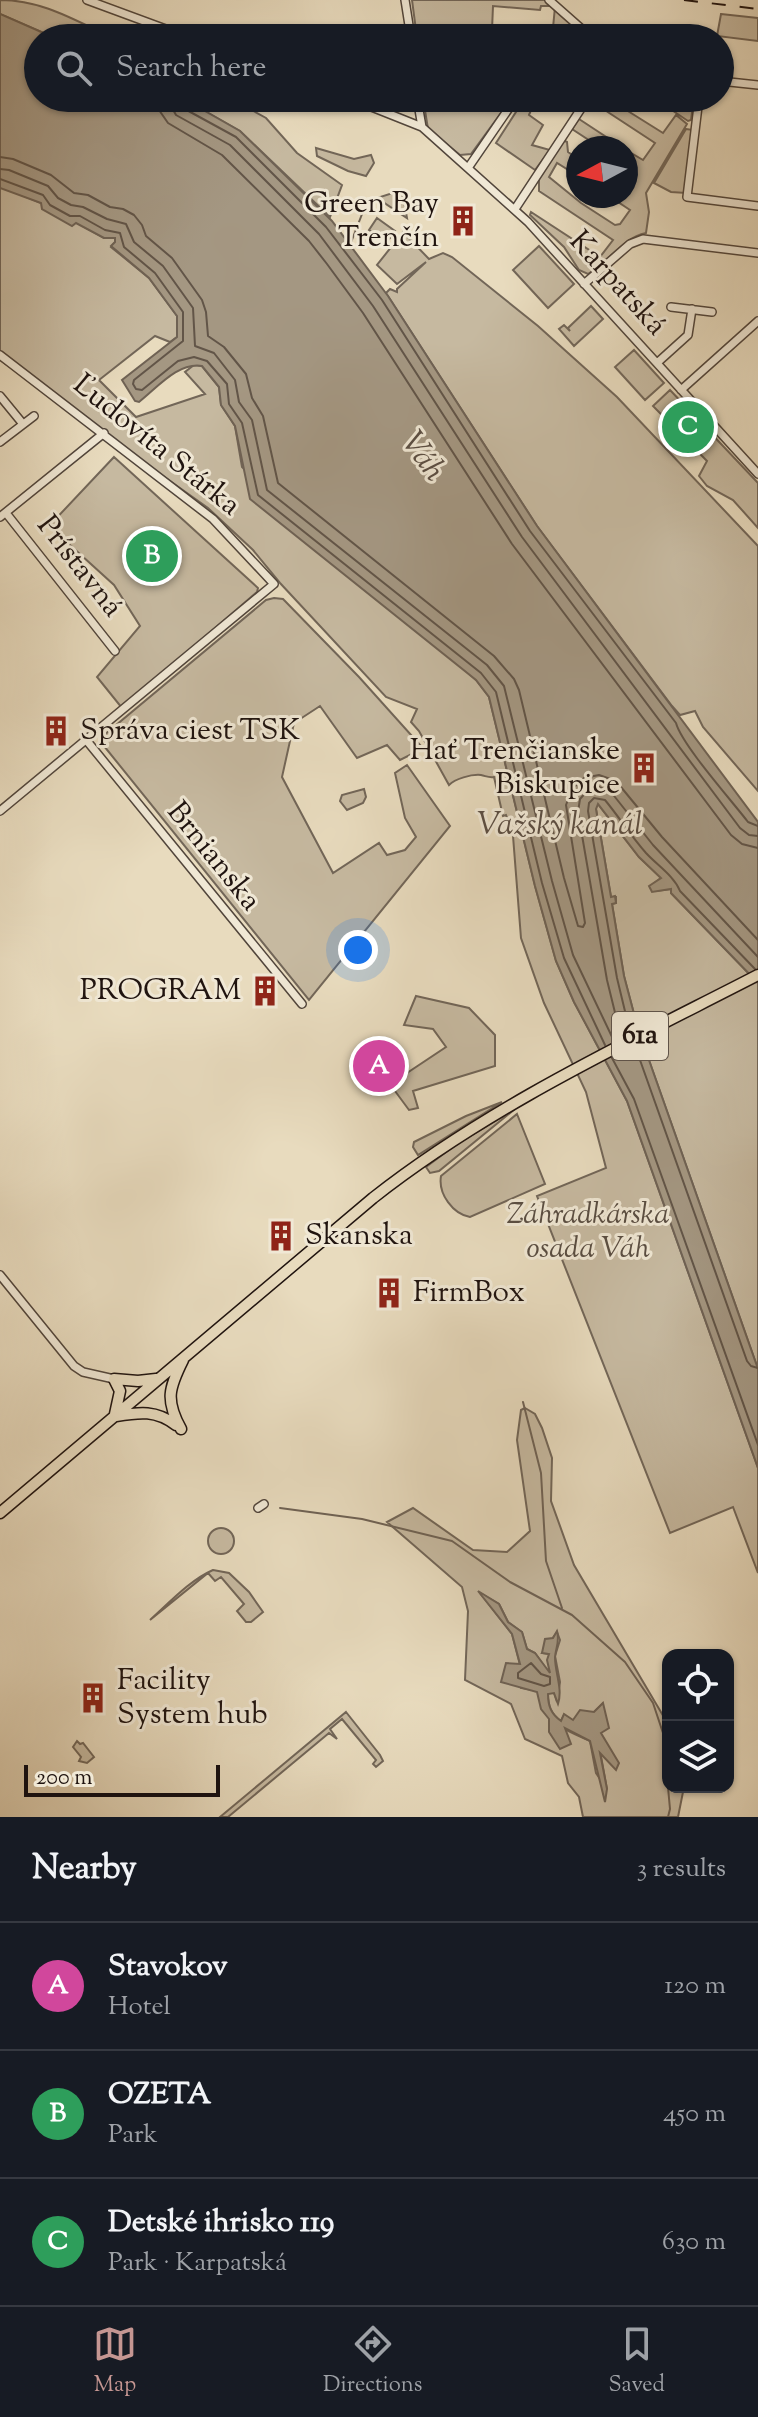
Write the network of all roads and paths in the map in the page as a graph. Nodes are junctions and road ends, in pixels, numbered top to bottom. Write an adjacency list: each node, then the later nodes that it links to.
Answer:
1 (87, 0): 4 (street)
2 (405, 0): 5 (street)
3 (549, 0): 6 (street)
4 (152, 24)
5 (409, 24)
6 (576, 24)
7 (734, 82): 8 (street)
8 (758, 85)
9 (384, 112): 14 (street)
10 (419, 112): 14 (street)
11 (506, 112): 15 (street)
12 (579, 112): 17 (street)
13 (697, 112): 16 (street)
14 (422, 127): 15 (street, Karpatská)
15 (468, 168): 17 (street, Karpatská)
16 (758, 206)
17 (515, 209): 19 (street, Karpatská)
18 (758, 253): 19 (street)
19 (584, 284): 26 (street, Karpatská)
20 (671, 307): 21 (street, Karpatská)
21 (692, 309): 22 (street, Karpatská); 26 (street, Karpatská)
22 (712, 312)
23 (757, 325): 28 (street)
24 (0, 355): 25 (street, Ľudovíta Stárka)
25 (9, 362): 27 (street); 32 (street, Ľudovíta Stárka)
26 (657, 363): 28 (street, Karpatská)
27 (0, 369)
28 (681, 390): 34 (street, Karpatská)
29 (0, 396): 31 (street)
30 (34, 416): 31 (street)
31 (23, 424): 33 (street)
32 (104, 433): 35 (street, Prístavná); 37 (street, Ľudovíta Stárka)
33 (0, 442)
34 (758, 474)
35 (3, 515): 36 (street, Prístavná)
36 (115, 651)
37 (87, 741): 38 (street); 40 (street, Brnianska)
38 (0, 811)
39 (758, 975): 42 (main road, 61a)
40 (302, 1004)
41 (0, 1275): 43 (street)
42 (185, 1357): 44 (main road, 61a); 45 (main road)
43 (114, 1379): 44 (main road); 45 (main road)
44 (158, 1379): 45 (main road, 61a)
45 (114, 1416): 46 (main road, 61a)
46 (0, 1513)

